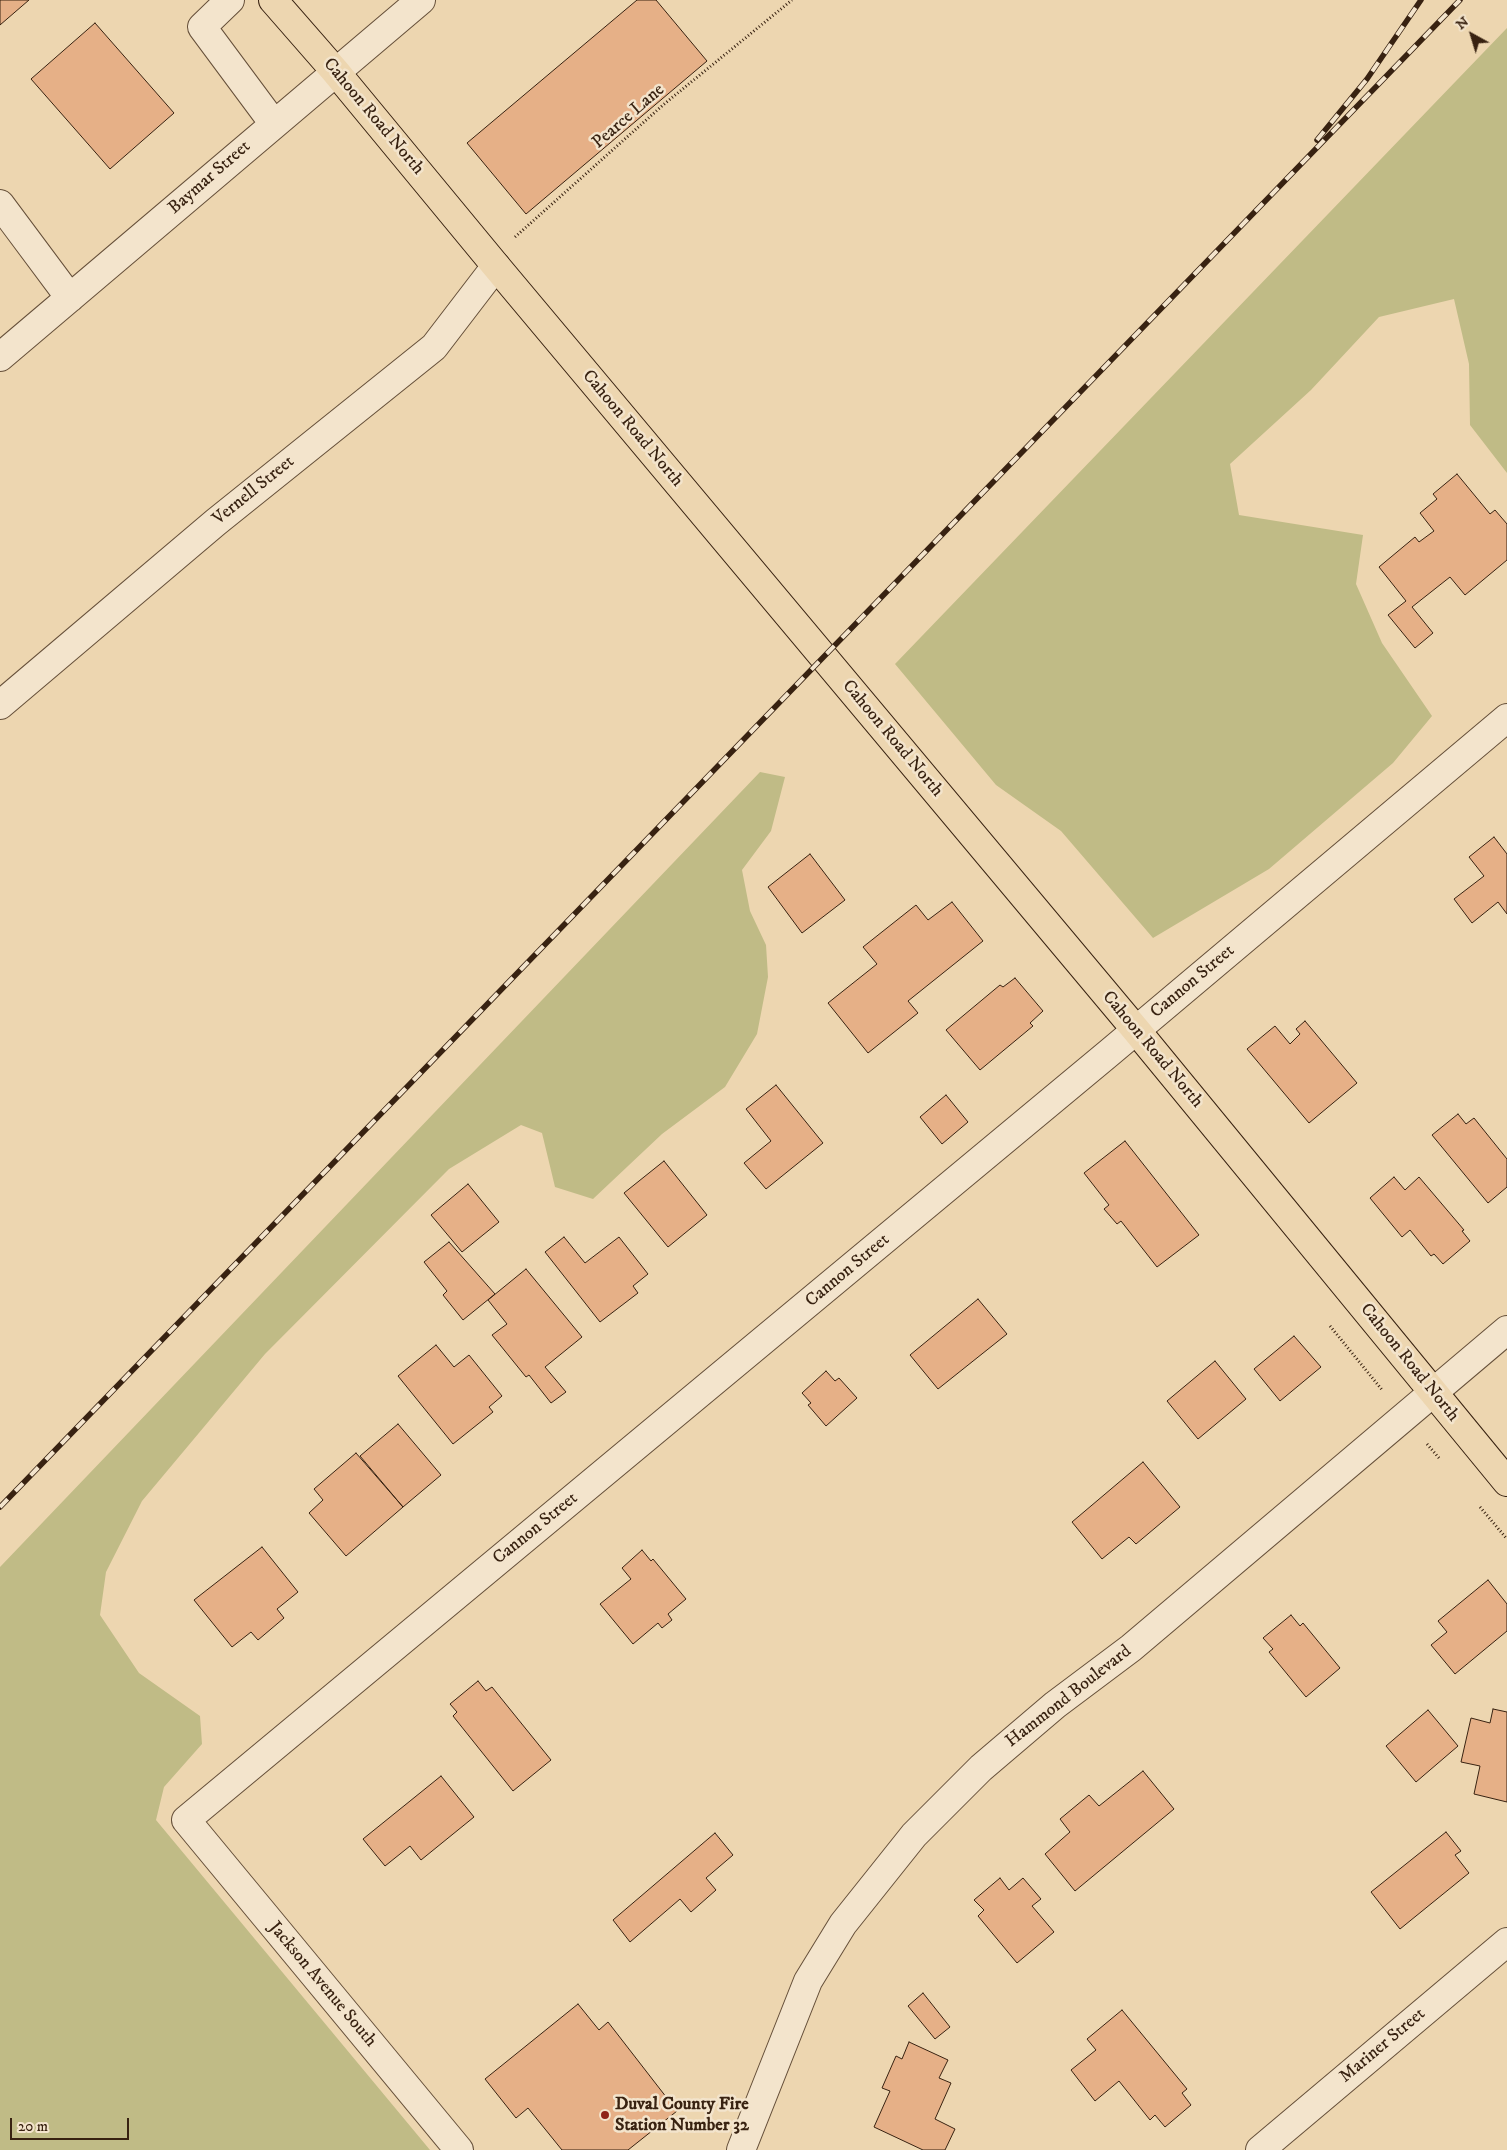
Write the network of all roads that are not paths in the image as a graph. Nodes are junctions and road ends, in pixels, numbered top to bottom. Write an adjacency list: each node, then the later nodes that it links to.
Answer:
1 (230, 0): 5 (street)
2 (273, 0): 4 (main road, Cahoon Road North)
3 (421, 0): 4 (street, Baymar Street)
4 (335, 71): 5 (street, Baymar Street); 7 (main road, Cahoon Road North)
5 (274, 124): 8 (street, Baymar Street)
6 (0, 204): 8 (street)
7 (496, 266): 10 (street, Vernell Street); 12 (main road, Cahoon Road North)
8 (70, 298): 9 (street, Baymar Street)
9 (0, 357)
10 (0, 705)
11 (1507, 718): 12 (street, Cannon Street)
12 (1136, 1030): 14 (main road, Cahoon Road North); 16 (street, Cannon Street)
13 (1507, 1330): 14 (street, Hammond Boulevard)
14 (1434, 1393): 15 (main road, Cahoon Road North); 19 (street, Hammond Boulevard)
15 (1507, 1482)
16 (186, 1820): 18 (street, Jackson Avenue South)
17 (1507, 1942): 20 (street, Mariner Street)
18 (459, 2150)
19 (741, 2150)
20 (1260, 2150)

